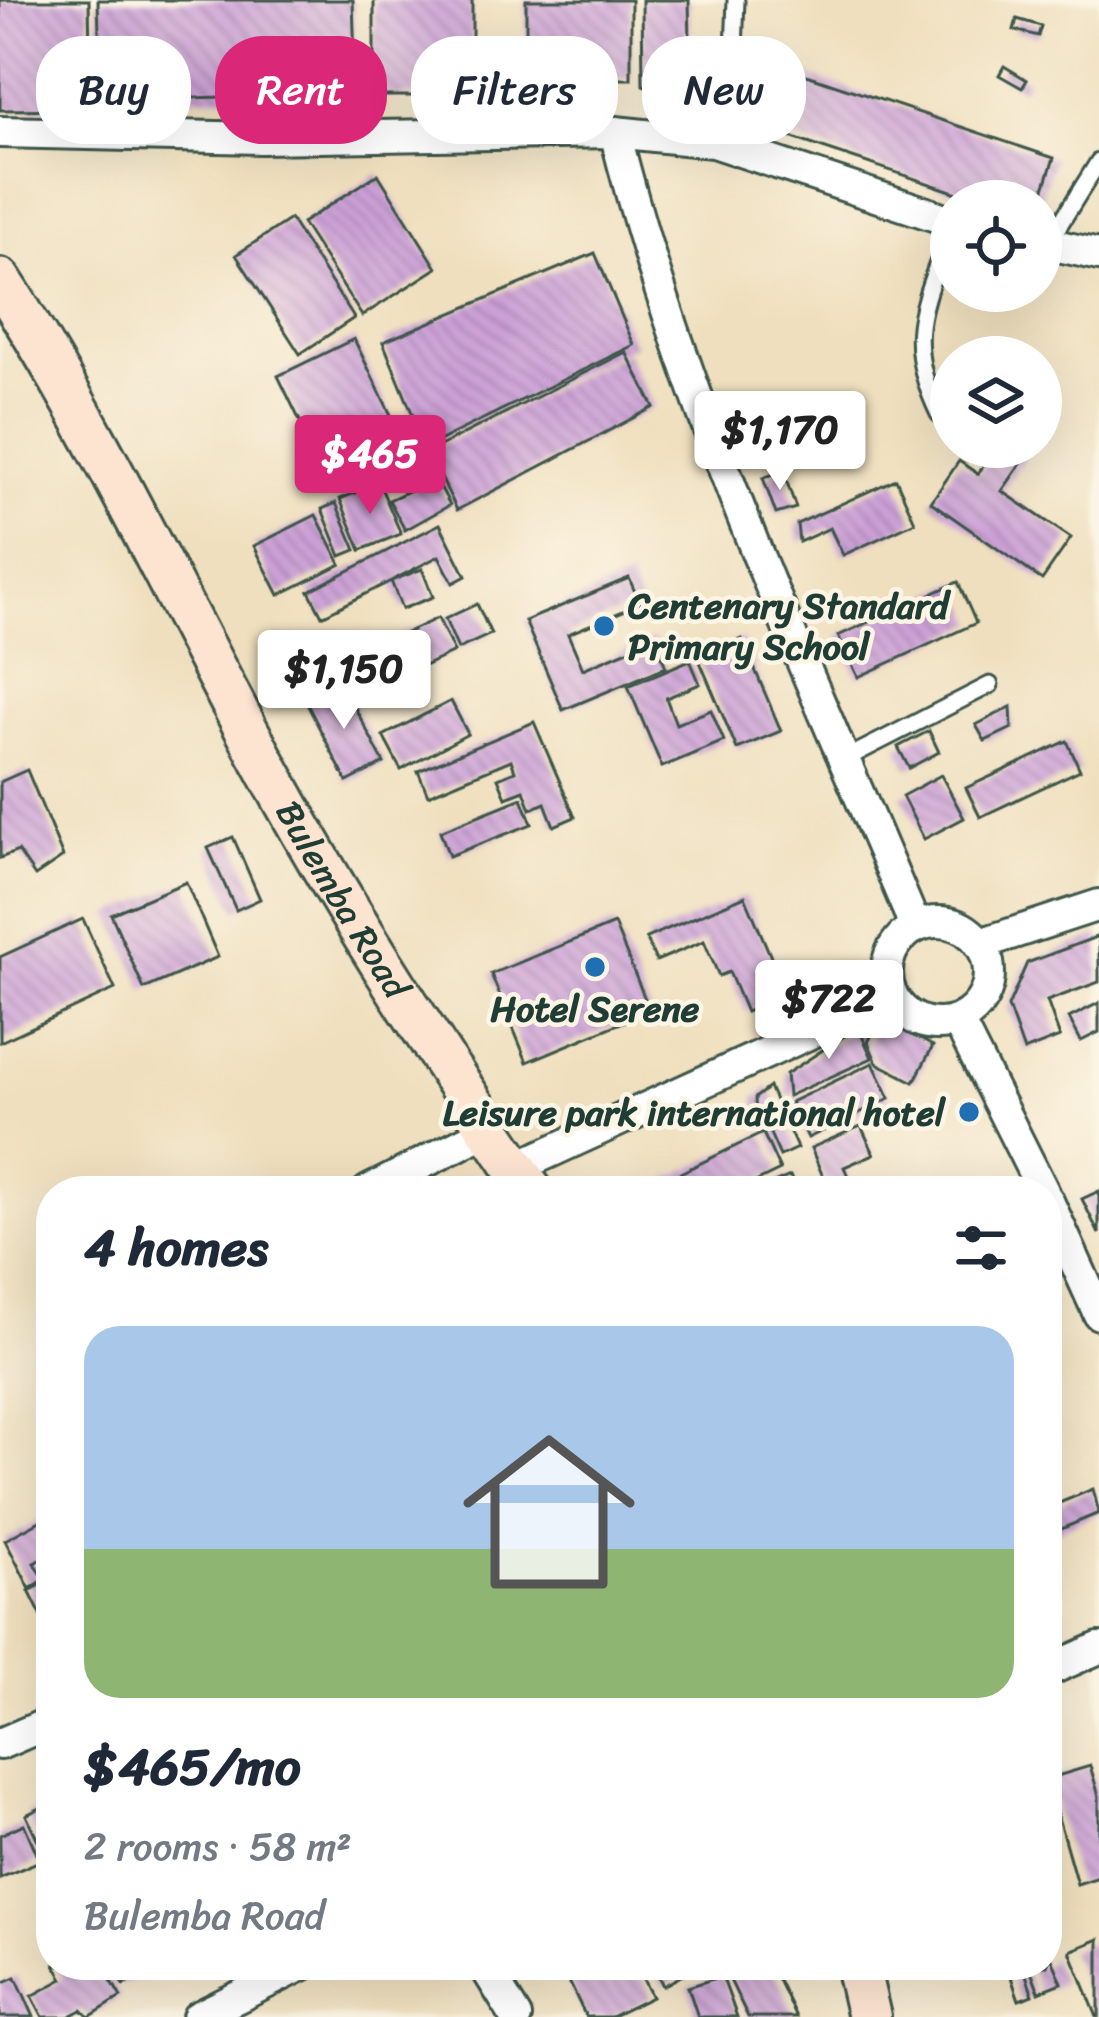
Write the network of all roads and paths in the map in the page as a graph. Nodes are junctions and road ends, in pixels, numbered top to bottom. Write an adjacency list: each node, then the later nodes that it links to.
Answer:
1 (736, 0): 2 (lane)
2 (735, 36)
3 (0, 132): 4 (street)
4 (411, 135)
5 (618, 144): 16 (street)
6 (719, 144): 9 (street)
7 (1099, 161): 8 (lane)
8 (1062, 216)
9 (930, 217)
10 (1062, 246): 11 (street)
11 (1099, 255)
12 (930, 288): 14 (lane)
13 (4, 300): 22 (main road, Bulemba Road)
14 (930, 396)
15 (990, 685): 16 (lane)
16 (845, 759): 18 (street)
17 (1099, 905): 19 (street)
18 (915, 926): 19 (street); 20 (street)
19 (980, 944): 21 (street)
20 (892, 996): 21 (street); 25 (street)
21 (958, 1021): 26 (street)
22 (486, 1131): 23 (street); 24 (main road, Bulemba Road)
23 (398, 1176)
24 (520, 1176)
25 (531, 1176)
26 (1036, 1176)
27 (1062, 1232): 28 (street)
28 (1099, 1314)
29 (1099, 1648): 30 (street)
30 (1062, 1664)
31 (36, 1728): 32 (street)
32 (0, 1744)
33 (272, 1980): 36 (street)
34 (493, 1980): 37 (street)
35 (860, 1980): 38 (main road)
36 (198, 2017)
37 (516, 2017)
38 (869, 2017)

